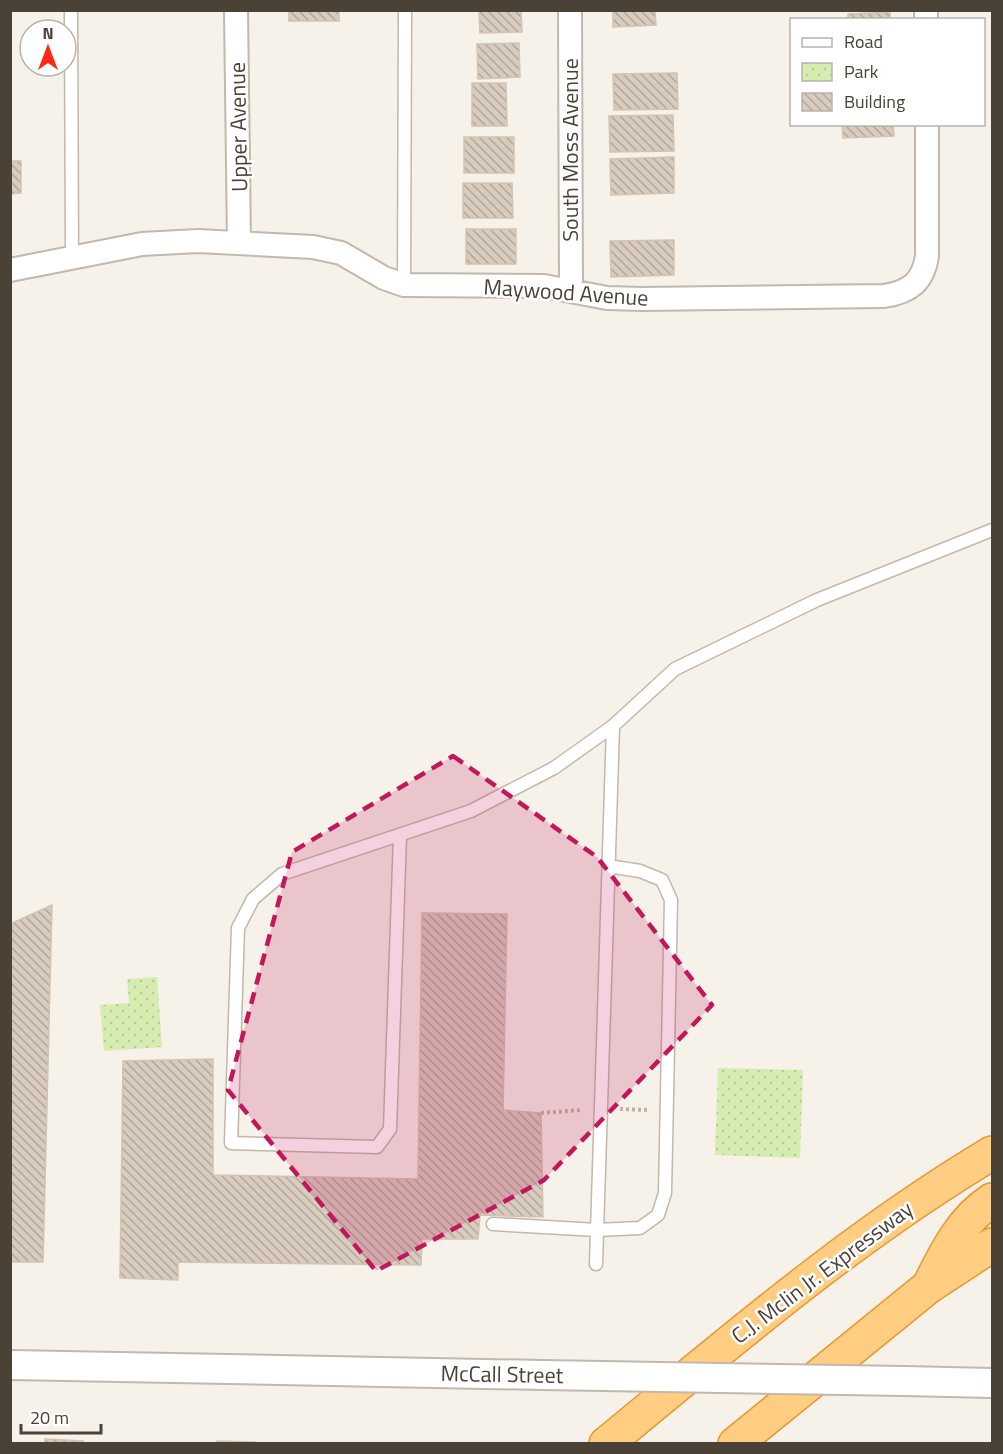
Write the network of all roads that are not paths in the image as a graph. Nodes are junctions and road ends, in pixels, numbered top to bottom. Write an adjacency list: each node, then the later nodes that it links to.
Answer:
1 (71, 10): 7 (lane)
2 (236, 10): 6 (street, Upper Avenue)
3 (405, 10): 9 (lane)
4 (570, 10): 10 (street, South Moss Avenue)
5 (927, 126): 10 (street, Maywood Avenue)
6 (239, 243): 7 (street, Maywood Avenue); 9 (street, Maywood Avenue)
7 (72, 258): 8 (street, Maywood Avenue)
8 (10, 270)
9 (404, 285): 10 (street, Maywood Avenue)
10 (570, 290)
11 (993, 530): 12 (lane)
12 (613, 726): 13 (lane); 14 (lane)
13 (400, 835): 13 (lane)
14 (608, 866): 18 (lane); 18 (lane)
15 (993, 1153): 24 (highway, C.J. Mclin Jr. Expressway)
16 (993, 1200): 21 (highway)
17 (493, 1224): 18 (lane)
18 (597, 1230): 20 (lane)
19 (993, 1245): 21 (highway)
20 (596, 1264)
21 (928, 1287): 25 (highway)
22 (10, 1365): 23 (street, McCall Street, bridge)
23 (993, 1383)
24 (606, 1443)
25 (735, 1443)

